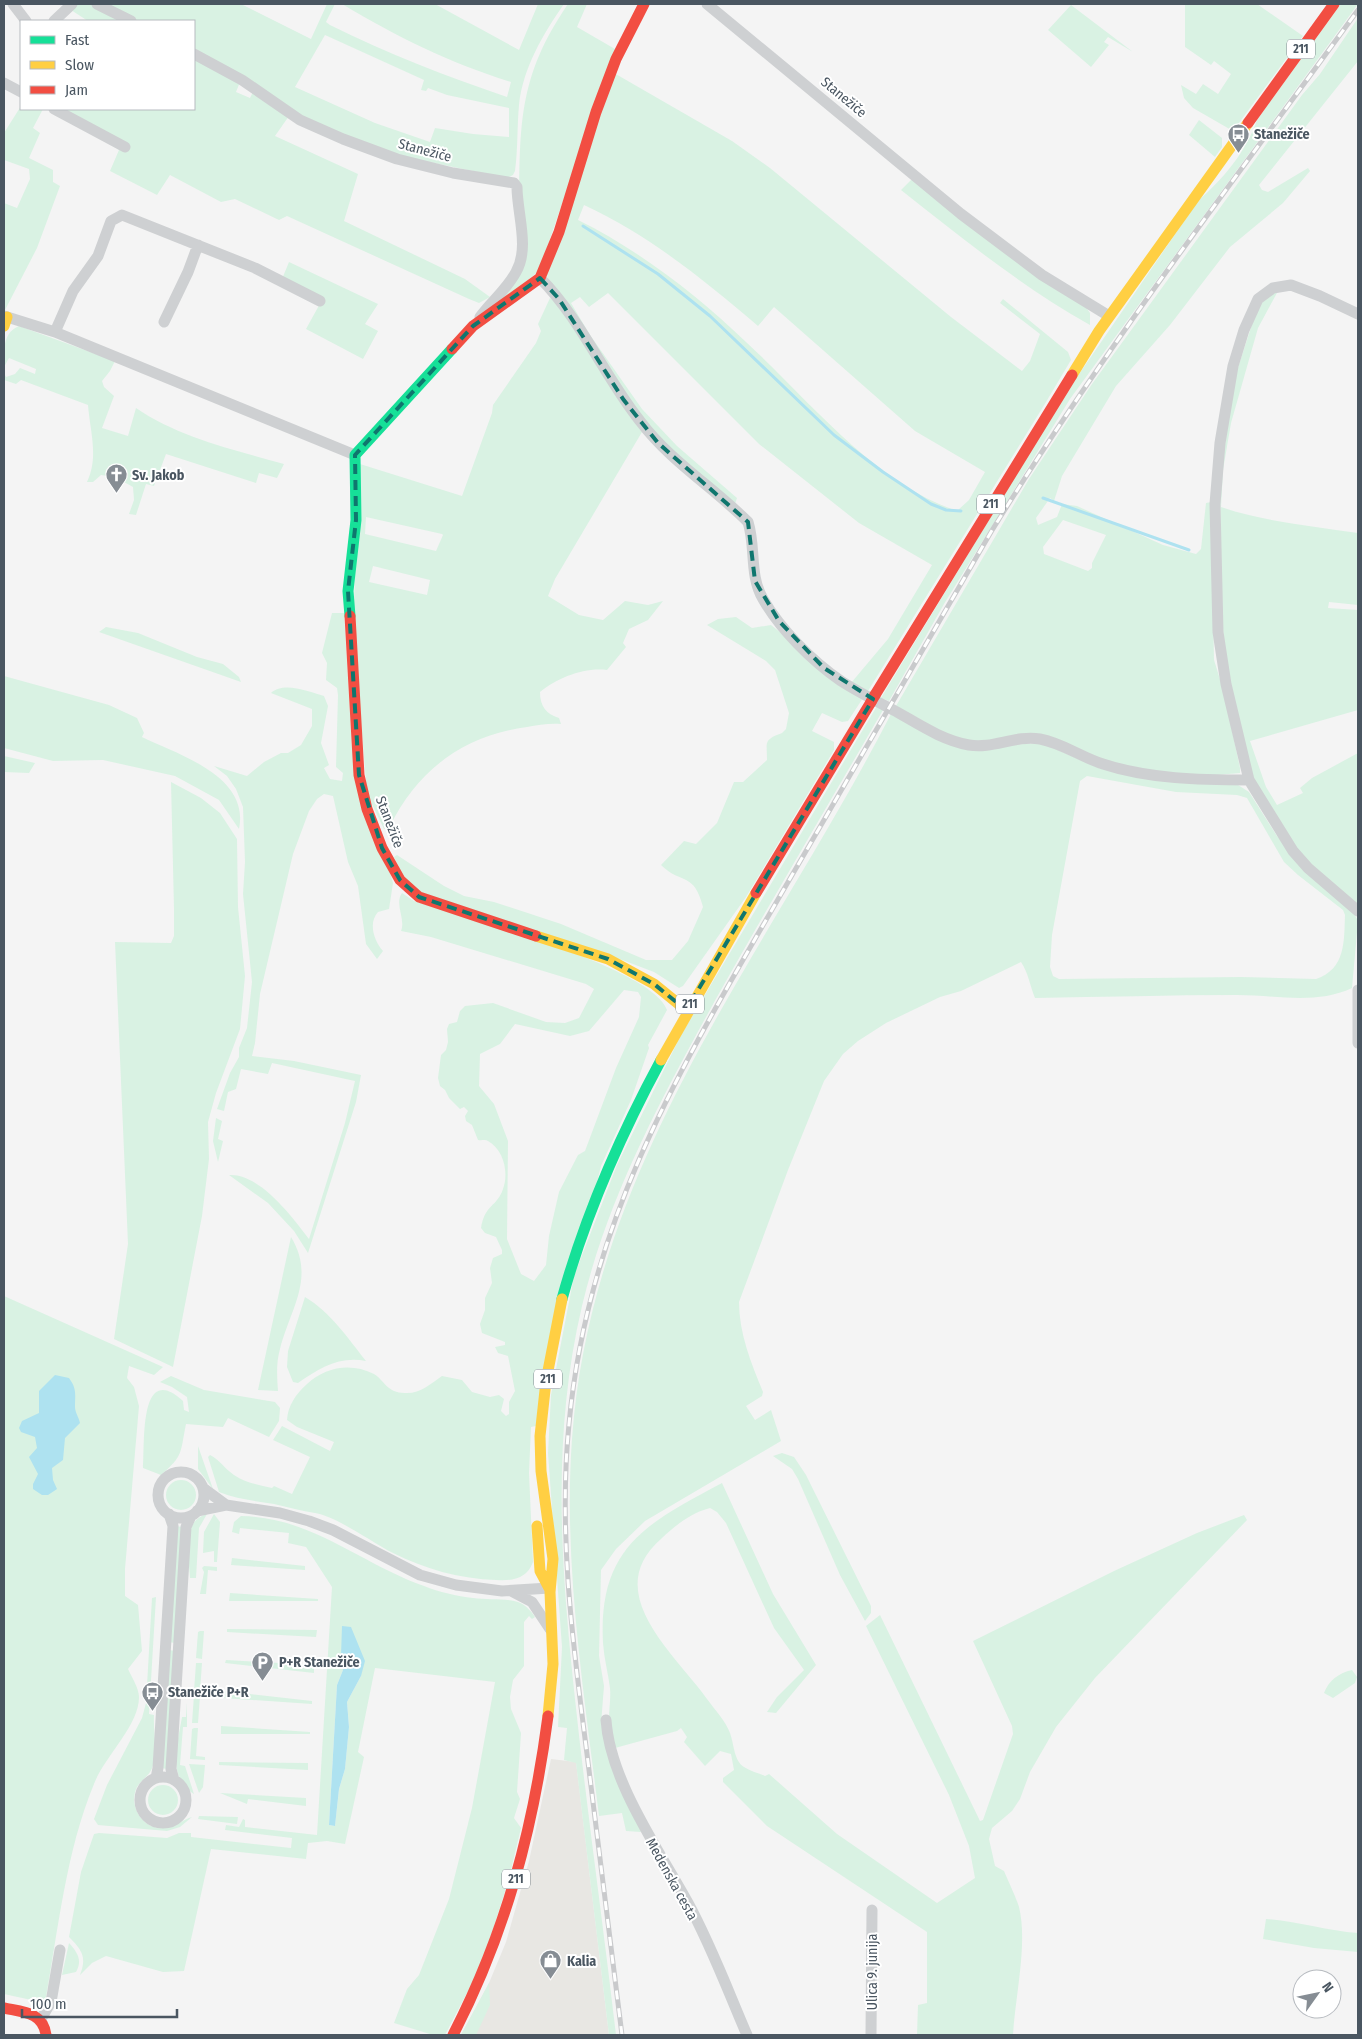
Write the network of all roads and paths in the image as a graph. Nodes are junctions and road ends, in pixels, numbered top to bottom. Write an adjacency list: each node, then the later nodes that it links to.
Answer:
1 (14, 4): 7 (street)
2 (72, 4): 8 (street)
3 (97, 4): 9 (street)
4 (644, 4): 16 (main road)
5 (707, 4): 19 (street, Stanežiče)
6 (1334, 4): 19 (main road, 211)
7 (25, 20)
8 (55, 20)
9 (129, 20)
10 (195, 55): 22 (street, Stanežiče)
11 (4, 83): 12 (street)
12 (20, 91)
13 (56, 110): 14 (street)
14 (125, 147)
15 (198, 245): 17 (street); 21 (street); 23 (street)
16 (540, 278): 22 (main road, Stanežiče); 25 (street)
17 (320, 301)
18 (1358, 314): 25 (street)
19 (1109, 316): 28 (main road, 211)
20 (5, 320): 23 (street)
21 (164, 322)
22 (473, 326): 24 (main road, Stanežiče)
23 (55, 332): 24 (street)
24 (355, 455): 28 (main road, Stanežiče)
25 (1249, 780): 26 (street)
26 (1358, 911)
27 (1358, 990): 29 (street)
28 (686, 1010): 34 (main road, 211)
29 (1358, 1043)
30 (203, 1488): 31 (street); 32 (street); 33 (street)
31 (226, 1505): 32 (street); 35 (street)
32 (194, 1513): 33 (street); 39 (street)
33 (169, 1514): 38 (street)
34 (550, 1588): 35 (street); 36 (main road, 211)
35 (511, 1591): 36 (street)
36 (552, 1633): 45 (main road, 211)
37 (606, 1720): 46 (street, Medenska cesta)
38 (156, 1778): 39 (street); 39 (street)
39 (174, 1780)
40 (872, 1910): 47 (street, Ulica 9. junija)
41 (60, 1950): 43 (street)
42 (4, 2008): 43 (main road)
43 (41, 2019): 44 (main road)
44 (46, 2035)
45 (453, 2035)
46 (747, 2035)
47 (871, 2035)

